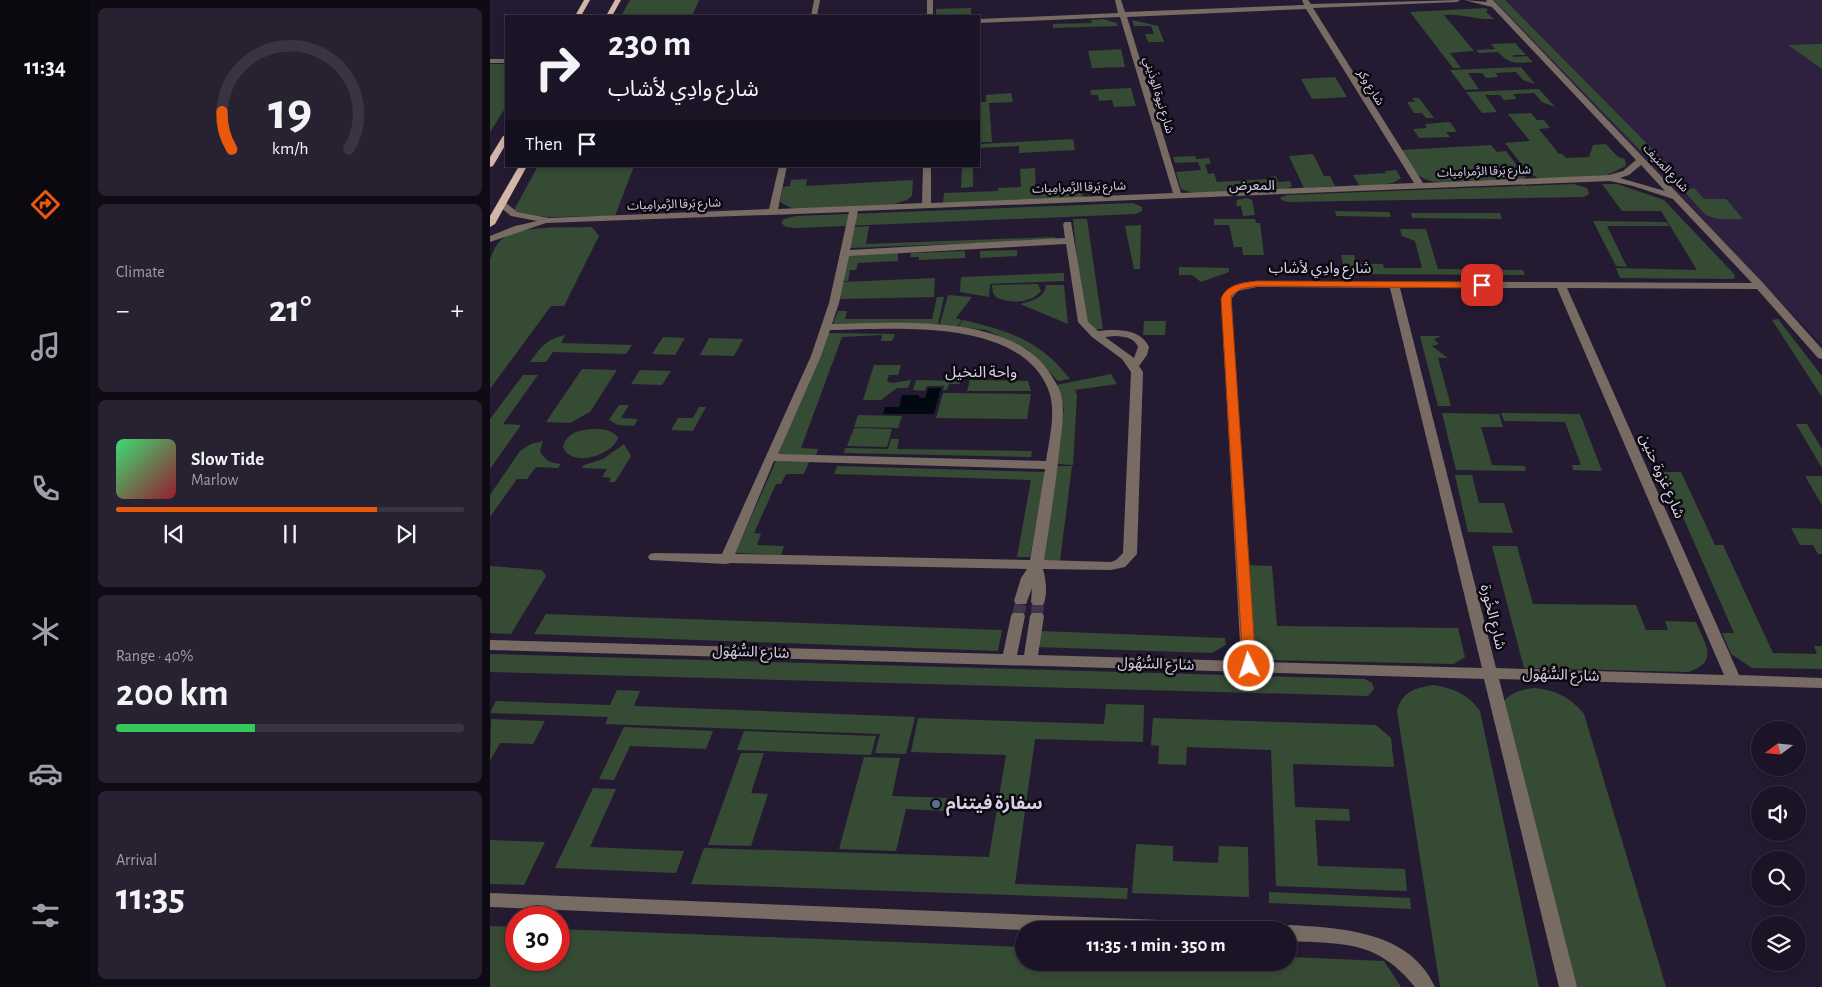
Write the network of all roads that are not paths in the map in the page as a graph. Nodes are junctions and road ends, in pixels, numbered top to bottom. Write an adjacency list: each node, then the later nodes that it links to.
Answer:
1 (587, 0): 10 (main road)
2 (618, 0): 11 (main road)
3 (817, 0): 12 (street)
4 (930, 0): 13 (street)
5 (1118, 0): 14 (street, شارع نيوة الوذَيني)
6 (1457, 0): 9 (street)
7 (1467, 0): 8 (street)
8 (1491, 2): 21 (street, شارع المنيف)
9 (1306, 3): 14 (street); 27 (street, شارع وكر)
10 (579, 15)
11 (610, 15)
12 (814, 15)
13 (930, 15)
14 (1123, 15): 15 (street); 28 (street, شارع نيوة الوذَيني)
15 (980, 22)
16 (490, 54): 17 (street)
17 (505, 58)
18 (505, 58): 19 (street)
19 (490, 61)
20 (505, 140): 22 (main road)
21 (1641, 161): 26 (street, شارع بَرقا الرَّمرامِيات); 29 (street, شارع المنيف)
22 (490, 164)
23 (522, 167): 30 (main road)
24 (783, 167): 33 (street)
25 (927, 167): 31 (street)
26 (1610, 178): 27 (street, شارع بَرقا الرَّمرامِيات); 29 (street, شارع بَرقا الرَّمرامِيات)
27 (1420, 186): 28 (street, شارع بَرقا الرَّمرامِيات)
28 (1178, 196): 31 (street, شارع بَرقا الرَّمرامِيات)
29 (1674, 197): 42 (street, شارع المنيف)
30 (502, 204): 34 (street, شارع بَرقا الرَّمرامِيات); 35 (main road)
31 (926, 206): 32 (street, شارع بَرقا الرَّمرامِيات)
32 (854, 209): 33 (street, شارع بَرقا الرَّمرامِيات); 39 (street)
33 (773, 212): 34 (street, شارع بَرقا الرَّمرامِيات)
34 (549, 221): 37 (street, شارع بَرقا الرَّمرامِيات)
35 (490, 224)
36 (1068, 224): 38 (street)
37 (490, 239)
38 (1071, 241): 39 (street); 44 (street)
39 (845, 253): 43 (street)
40 (1394, 284): 41 (street, شارع وادِي لأشاب); 59 (street, شارع وادِي لأشاب); 60 (street, شارع الخُورة)
41 (1561, 285): 42 (street, شارع وادِي لأشاب); 61 (street, شارع غزوة حنين)
42 (1760, 286): 45 (street, شارع المنيف)
43 (826, 327): 47 (street); 48 (street)
44 (1096, 335): 46 (street); 46 (street)
45 (1822, 356)
46 (1134, 365): 51 (street)
47 (770, 457): 48 (street); 50 (street)
48 (1052, 464): 51 (street)
49 (655, 557): 50 (street)
50 (726, 560): 51 (street)
51 (1036, 566): 52 (street); 53 (street)
52 (1021, 601)
53 (1038, 602)
54 (1018, 616): 57 (street)
55 (1037, 616): 58 (street)
56 (490, 645): 57 (street, شارع السُّهُول)
57 (1009, 660): 58 (street, شارع السُّهُول)
58 (1030, 660): 59 (street, شارع السُّهُول)
59 (1249, 666): 60 (street, شارع السُّهُول)
60 (1490, 673): 61 (street, شارع السُّهُول); 67 (street, شارع الخُورة)
61 (1734, 680): 62 (street, شارع السُّهُول)
62 (1822, 683)
63 (490, 900): 64 (street)
64 (1015, 922)
65 (1297, 933): 66 (street)
66 (1426, 987)
67 (1568, 987)

